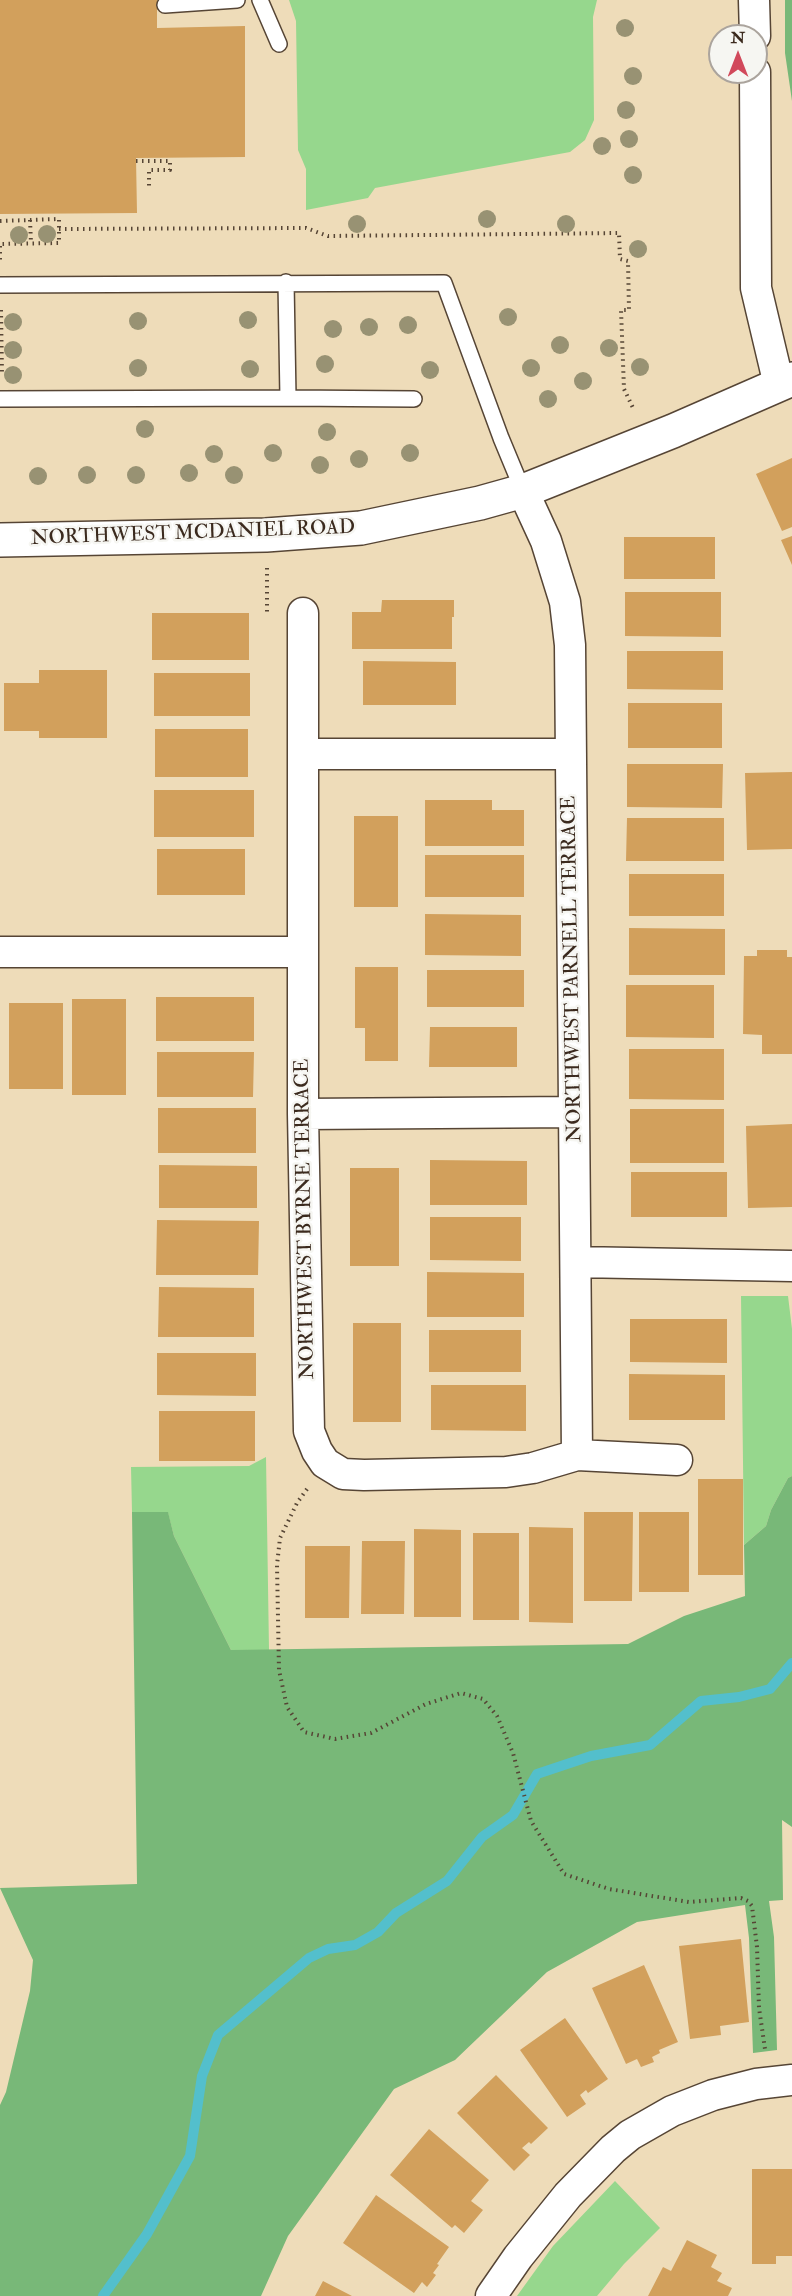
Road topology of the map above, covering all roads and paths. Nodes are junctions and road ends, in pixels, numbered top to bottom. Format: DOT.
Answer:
graph roads {
  1 [pos="237,0"];
  2 [pos="260,0"];
  3 [pos="754,0"];
  4 [pos="165,5"];
  5 [pos="754,24"];
  6 [pos="279,44"];
  7 [pos="755,84"];
  8 [pos="136,161"];
  9 [pos="149,186"];
  10 [pos="30,220"];
  11 [pos="0,221"];
  12 [pos="59,229"];
  13 [pos="31,243"];
  14 [pos="286,282"];
  15 [pos="0,285"];
  16 [pos="785,382"];
  17 [pos="288,398"];
  18 [pos="0,399"];
  19 [pos="414,399"];
  20 [pos="523,490"];
  21 [pos="0,540"];
  22 [pos="267,592"];
  23 [pos="267,613"];
  24 [pos="303,614"];
  25 [pos="303,754"];
  26 [pos="571,754"];
  27 [pos="0,952"];
  28 [pos="302,952"];
  29 [pos="574,1112"];
  30 [pos="303,1114"];
  31 [pos="576,1262"];
  32 [pos="792,1266"];
  33 [pos="577,1455"];
  34 [pos="677,1460"];
  35 [pos="326,1463"];
  36 [pos="781,2081"];
  37 [pos="491,2296"];
  1 -- 4 [label="lane"];
  2 -- 6 [label="lane"];
  3 -- 5 [label="street"];
  7 -- 16 [label="street"];
  8 -- 9 [label="path"];
  10 -- 11 [label="path"];
  10 -- 12 [label="path"];
  10 -- 13 [label="path"];
  14 -- 15 [label="lane"];
  14 -- 17 [label="lane"];
  14 -- 20 [label="lane"];
  16 -- 20 [label="street, NORTHWEST MCDANIEL ROAD"];
  17 -- 18 [label="lane"];
  17 -- 19 [label="lane"];
  20 -- 21 [label="street, NORTHWEST MCDANIEL ROAD"];
  20 -- 26 [label="street, NORTHWEST PARNELL TERRACE"];
  22 -- 23 [label="path"];
  24 -- 25 [label="street, NORTHWEST BYRNE TERRACE"];
  25 -- 26 [label="street"];
  25 -- 28 [label="street, NORTHWEST BYRNE TERRACE"];
  26 -- 29 [label="street, NORTHWEST PARNELL TERRACE"];
  27 -- 28 [label="street"];
  28 -- 30 [label="street, NORTHWEST BYRNE TERRACE"];
  29 -- 30 [label="street"];
  29 -- 31 [label="street, NORTHWEST PARNELL TERRACE"];
  30 -- 35 [label="street, NORTHWEST BYRNE TERRACE"];
  31 -- 32 [label="street"];
  31 -- 33 [label="street, NORTHWEST PARNELL TERRACE"];
  33 -- 34 [label="street"];
  33 -- 35 [label="street"];
  35 -- 36 [label="path"];
  36 -- 37 [label="street"];
}
